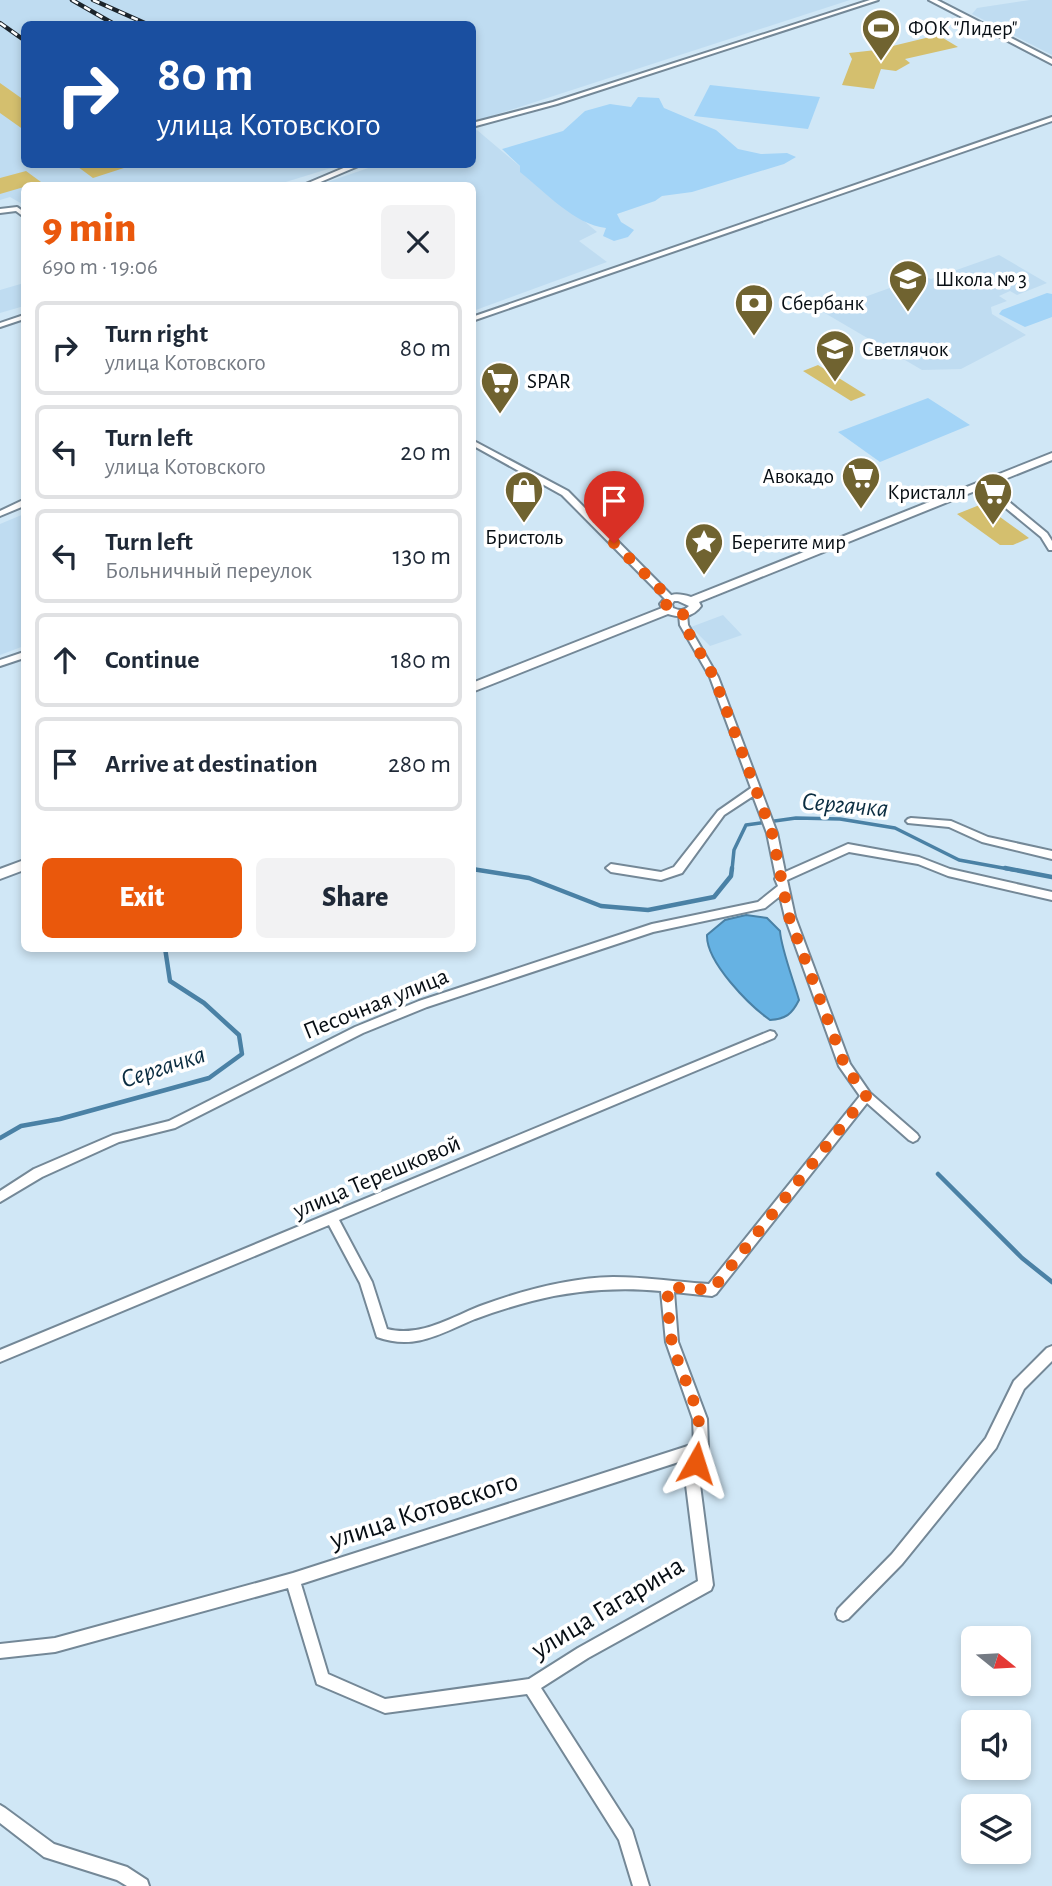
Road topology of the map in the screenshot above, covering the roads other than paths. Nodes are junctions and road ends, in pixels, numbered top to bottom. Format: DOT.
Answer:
graph roads {
  1 [pos="875,0"];
  2 [pos="933,0"];
  3 [pos="1052,62"];
  4 [pos="1052,119"];
  5 [pos="476,124"];
  6 [pos="350,168"];
  7 [pos="314,182"];
  8 [pos="0,211"];
  9 [pos="21,212"];
  10 [pos="21,318"];
  11 [pos="476,318"];
  12 [pos="0,325"];
  13 [pos="476,444"];
  14 [pos="1052,456"];
  15 [pos="982,485"];
  16 [pos="21,504"];
  17 [pos="0,513"];
  18 [pos="1052,548"];
  19 [pos="692,601"];
  20 [pos="669,604"];
  21 [pos="683,614"];
  22 [pos="21,656"];
  23 [pos="0,663"];
  24 [pos="476,686"];
  25 [pos="755,790"];
  26 [pos="911,821"];
  27 [pos="1052,855"];
  28 [pos="21,865"];
  29 [pos="611,868"];
  30 [pos="0,874"];
  31 [pos="781,884"];
  32 [pos="1052,896"];
  33 [pos="770,1035"];
  34 [pos="866,1096"];
  35 [pos="913,1137"];
  36 [pos="0,1197"];
  37 [pos="331,1219"];
  38 [pos="667,1287"];
  39 [pos="1052,1352"];
  40 [pos="0,1356"];
  41 [pos="701,1448"];
  42 [pos="293,1580"];
  43 [pos="843,1614"];
  44 [pos="0,1651"];
  45 [pos="531,1686"];
  46 [pos="0,1813"];
  47 [pos="141,1886"];
  48 [pos="641,1886"];
  1 -- 5 [label="street"];
  2 -- 3 [label="street"];
  4 -- 11 [label="street"];
  6 -- 7 [label="street"];
  8 -- 9 [label="street"];
  10 -- 12 [label="street"];
  13 -- 20 [label="street"];
  14 -- 15 [label="street"];
  15 -- 18 [label="street"];
  15 -- 19 [label="street"];
  16 -- 17 [label="street"];
  19 -- 20 [label="street"];
  19 -- 21 [label="street"];
  20 -- 21 [label="street"];
  20 -- 24 [label="street"];
  21 -- 25 [label="street"];
  22 -- 23 [label="street"];
  25 -- 29 [label="street"];
  25 -- 31 [label="street"];
  26 -- 27 [label="street"];
  28 -- 30 [label="street"];
  31 -- 32 [label="street, Песочная улица"];
  31 -- 34 [label="street"];
  31 -- 36 [label="street, Песочная улица"];
  33 -- 37 [label="street, улица Терешковой"];
  34 -- 35 [label="street"];
  34 -- 38 [label="street"];
  37 -- 38 [label="street"];
  37 -- 40 [label="street, улица Терешковой"];
  38 -- 41 [label="street"];
  39 -- 43 [label="street"];
  41 -- 42 [label="street, улица Котовского"];
  41 -- 45 [label="street, улица Гагарина"];
  42 -- 44 [label="street, улица Котовского"];
  42 -- 45 [label="street, улица Гагарина"];
  45 -- 48 [label="street, улица Гагарина"];
  46 -- 47 [label="street"];
}
